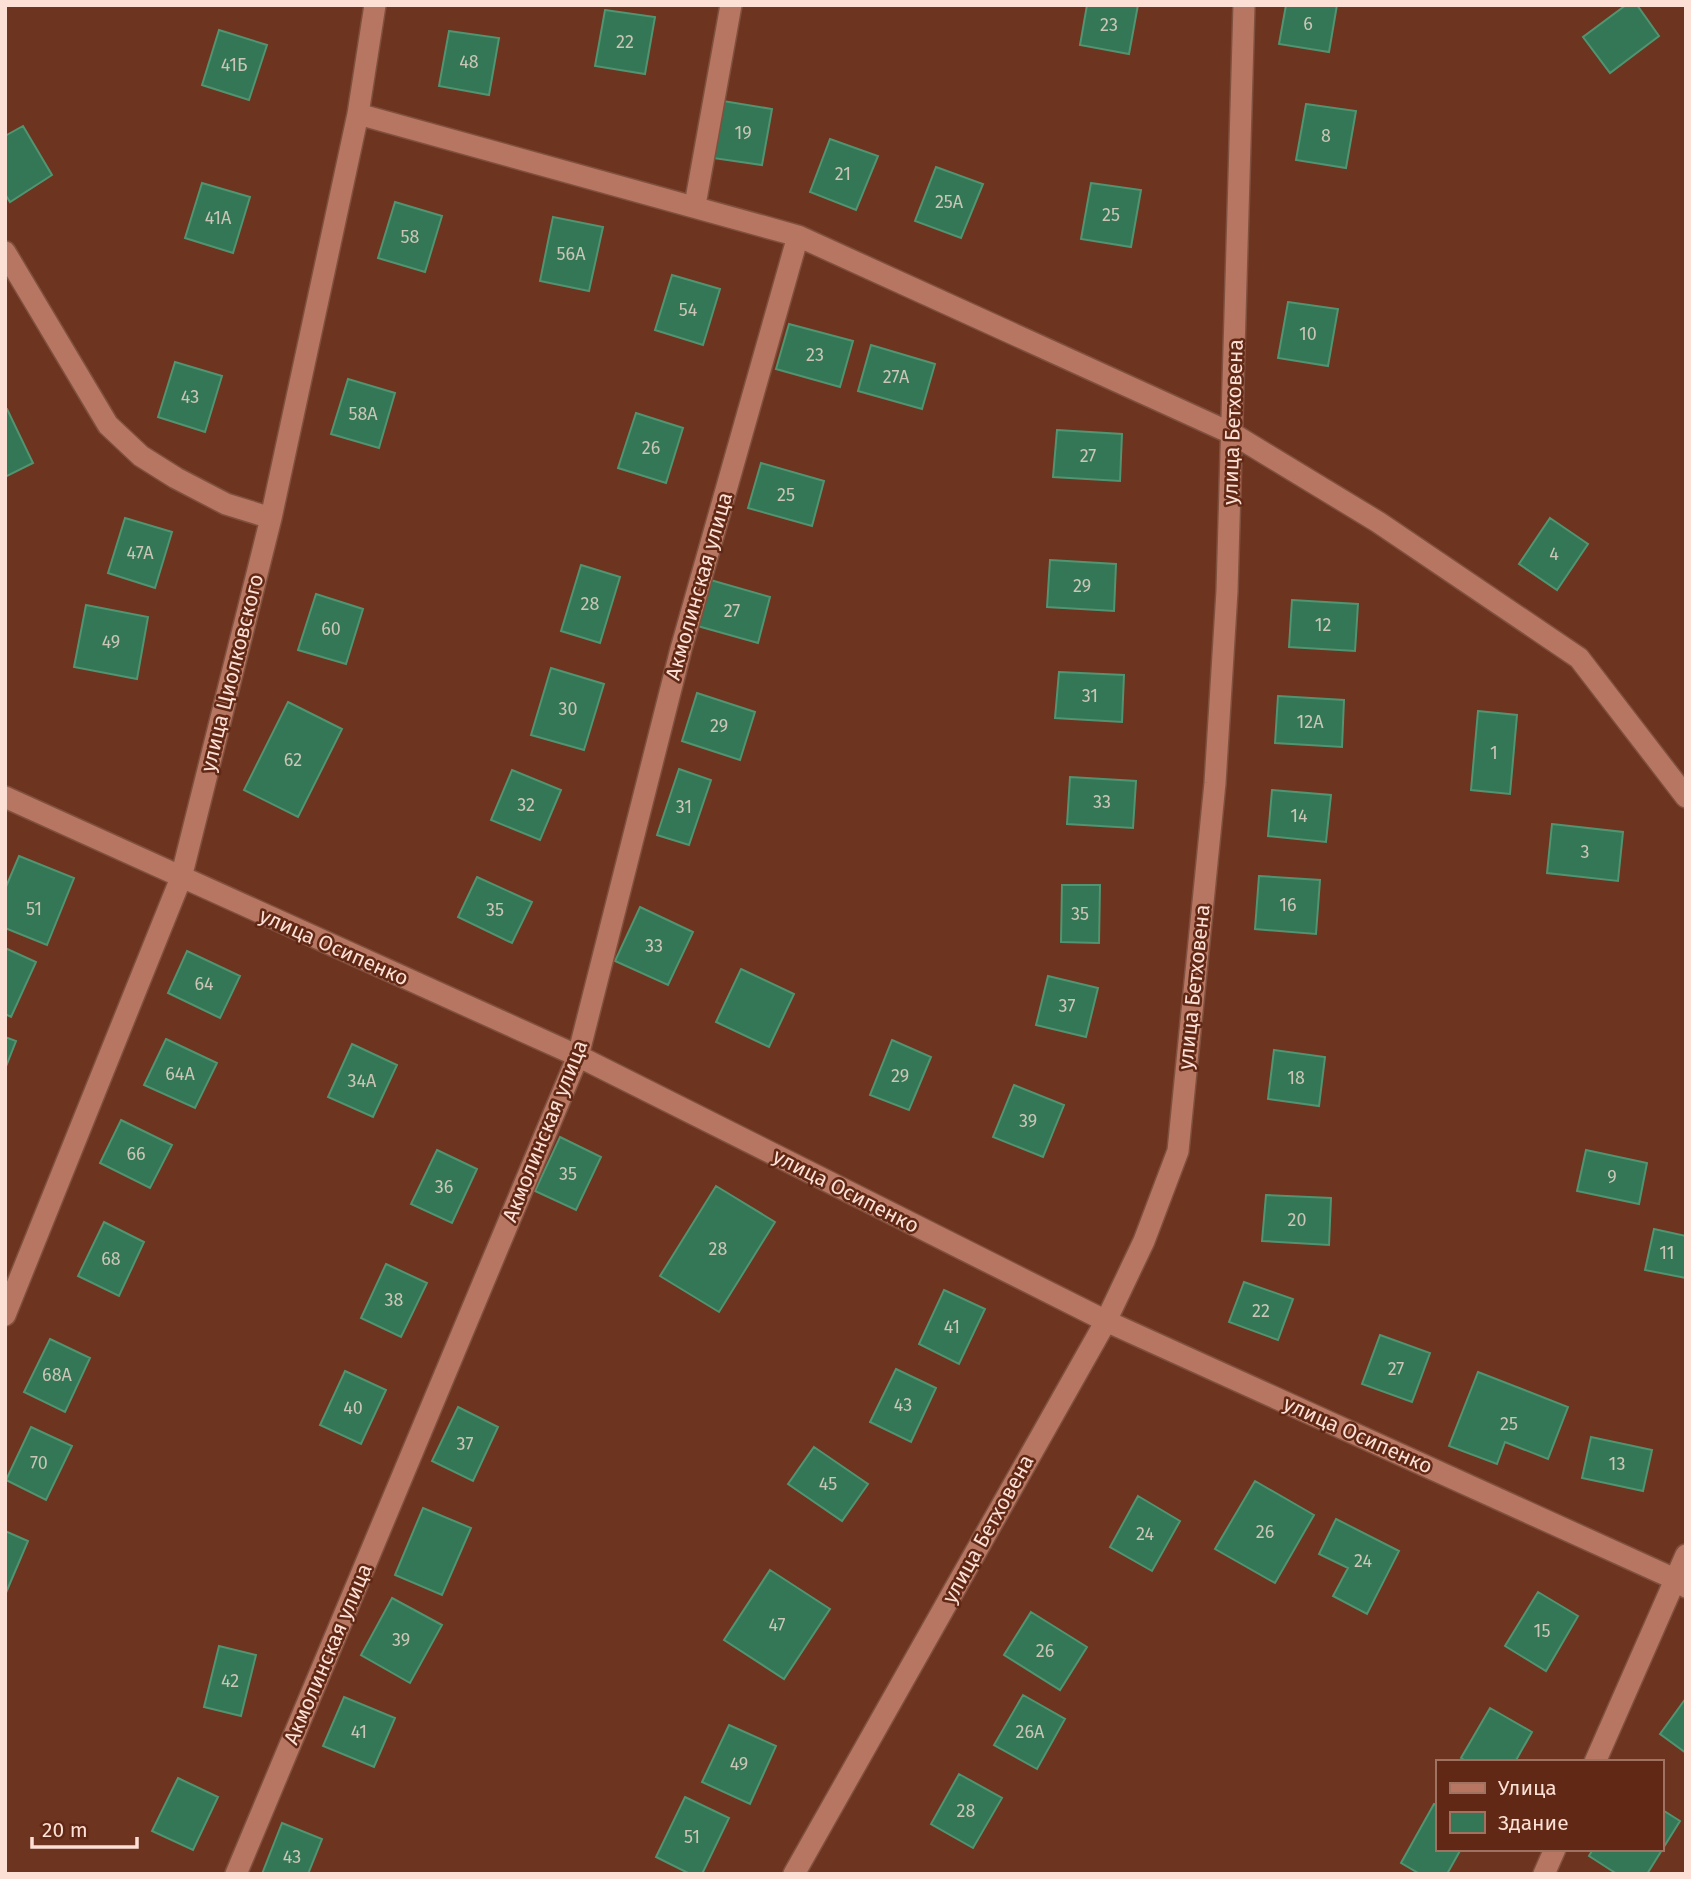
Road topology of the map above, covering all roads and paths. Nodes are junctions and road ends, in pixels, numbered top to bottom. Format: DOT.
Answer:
graph roads {
  1 [pos="375,5"];
  2 [pos="731,5"];
  3 [pos="1244,5"];
  4 [pos="358,114"];
  5 [pos="695,205"];
  6 [pos="799,236"];
  7 [pos="5,251"];
  8 [pos="1233,434"];
  9 [pos="271,518"];
  10 [pos="5,797"];
  11 [pos="1686,797"];
  12 [pos="181,878"];
  13 [pos="578,1056"];
  14 [pos="5,1315"];
  15 [pos="1105,1321"];
  16 [pos="1686,1555"];
  17 [pos="1681,1583"];
  18 [pos="1596,1760"];
  19 [pos="1554,1851"];
  20 [pos="236,1874"];
  21 [pos="794,1874"];
  22 [pos="1544,1874"];
  1 -- 4 [label="street, улица Циолковского"];
  2 -- 5 [label="street"];
  3 -- 8 [label="street, улица Бетховена"];
  4 -- 5 [label="street"];
  4 -- 9 [label="street, улица Циолковского"];
  5 -- 6 [label="street"];
  6 -- 8 [label="street"];
  6 -- 13 [label="street, Акмолинская улица"];
  7 -- 9 [label="street"];
  8 -- 11 [label="street"];
  8 -- 15 [label="street, улица Бетховена"];
  9 -- 12 [label="street, улица Циолковского"];
  10 -- 12 [label="street, улица Осипенко"];
  12 -- 13 [label="street, улица Осипенко"];
  12 -- 14 [label="street, улица Циолковского"];
  13 -- 15 [label="street, улица Осипенко"];
  13 -- 20 [label="street, Акмолинская улица"];
  15 -- 17 [label="street, улица Осипенко"];
  15 -- 21 [label="street, улица Бетховена"];
  16 -- 17 [label="street"];
  17 -- 18 [label="street"];
  19 -- 22 [label="street"];
}
